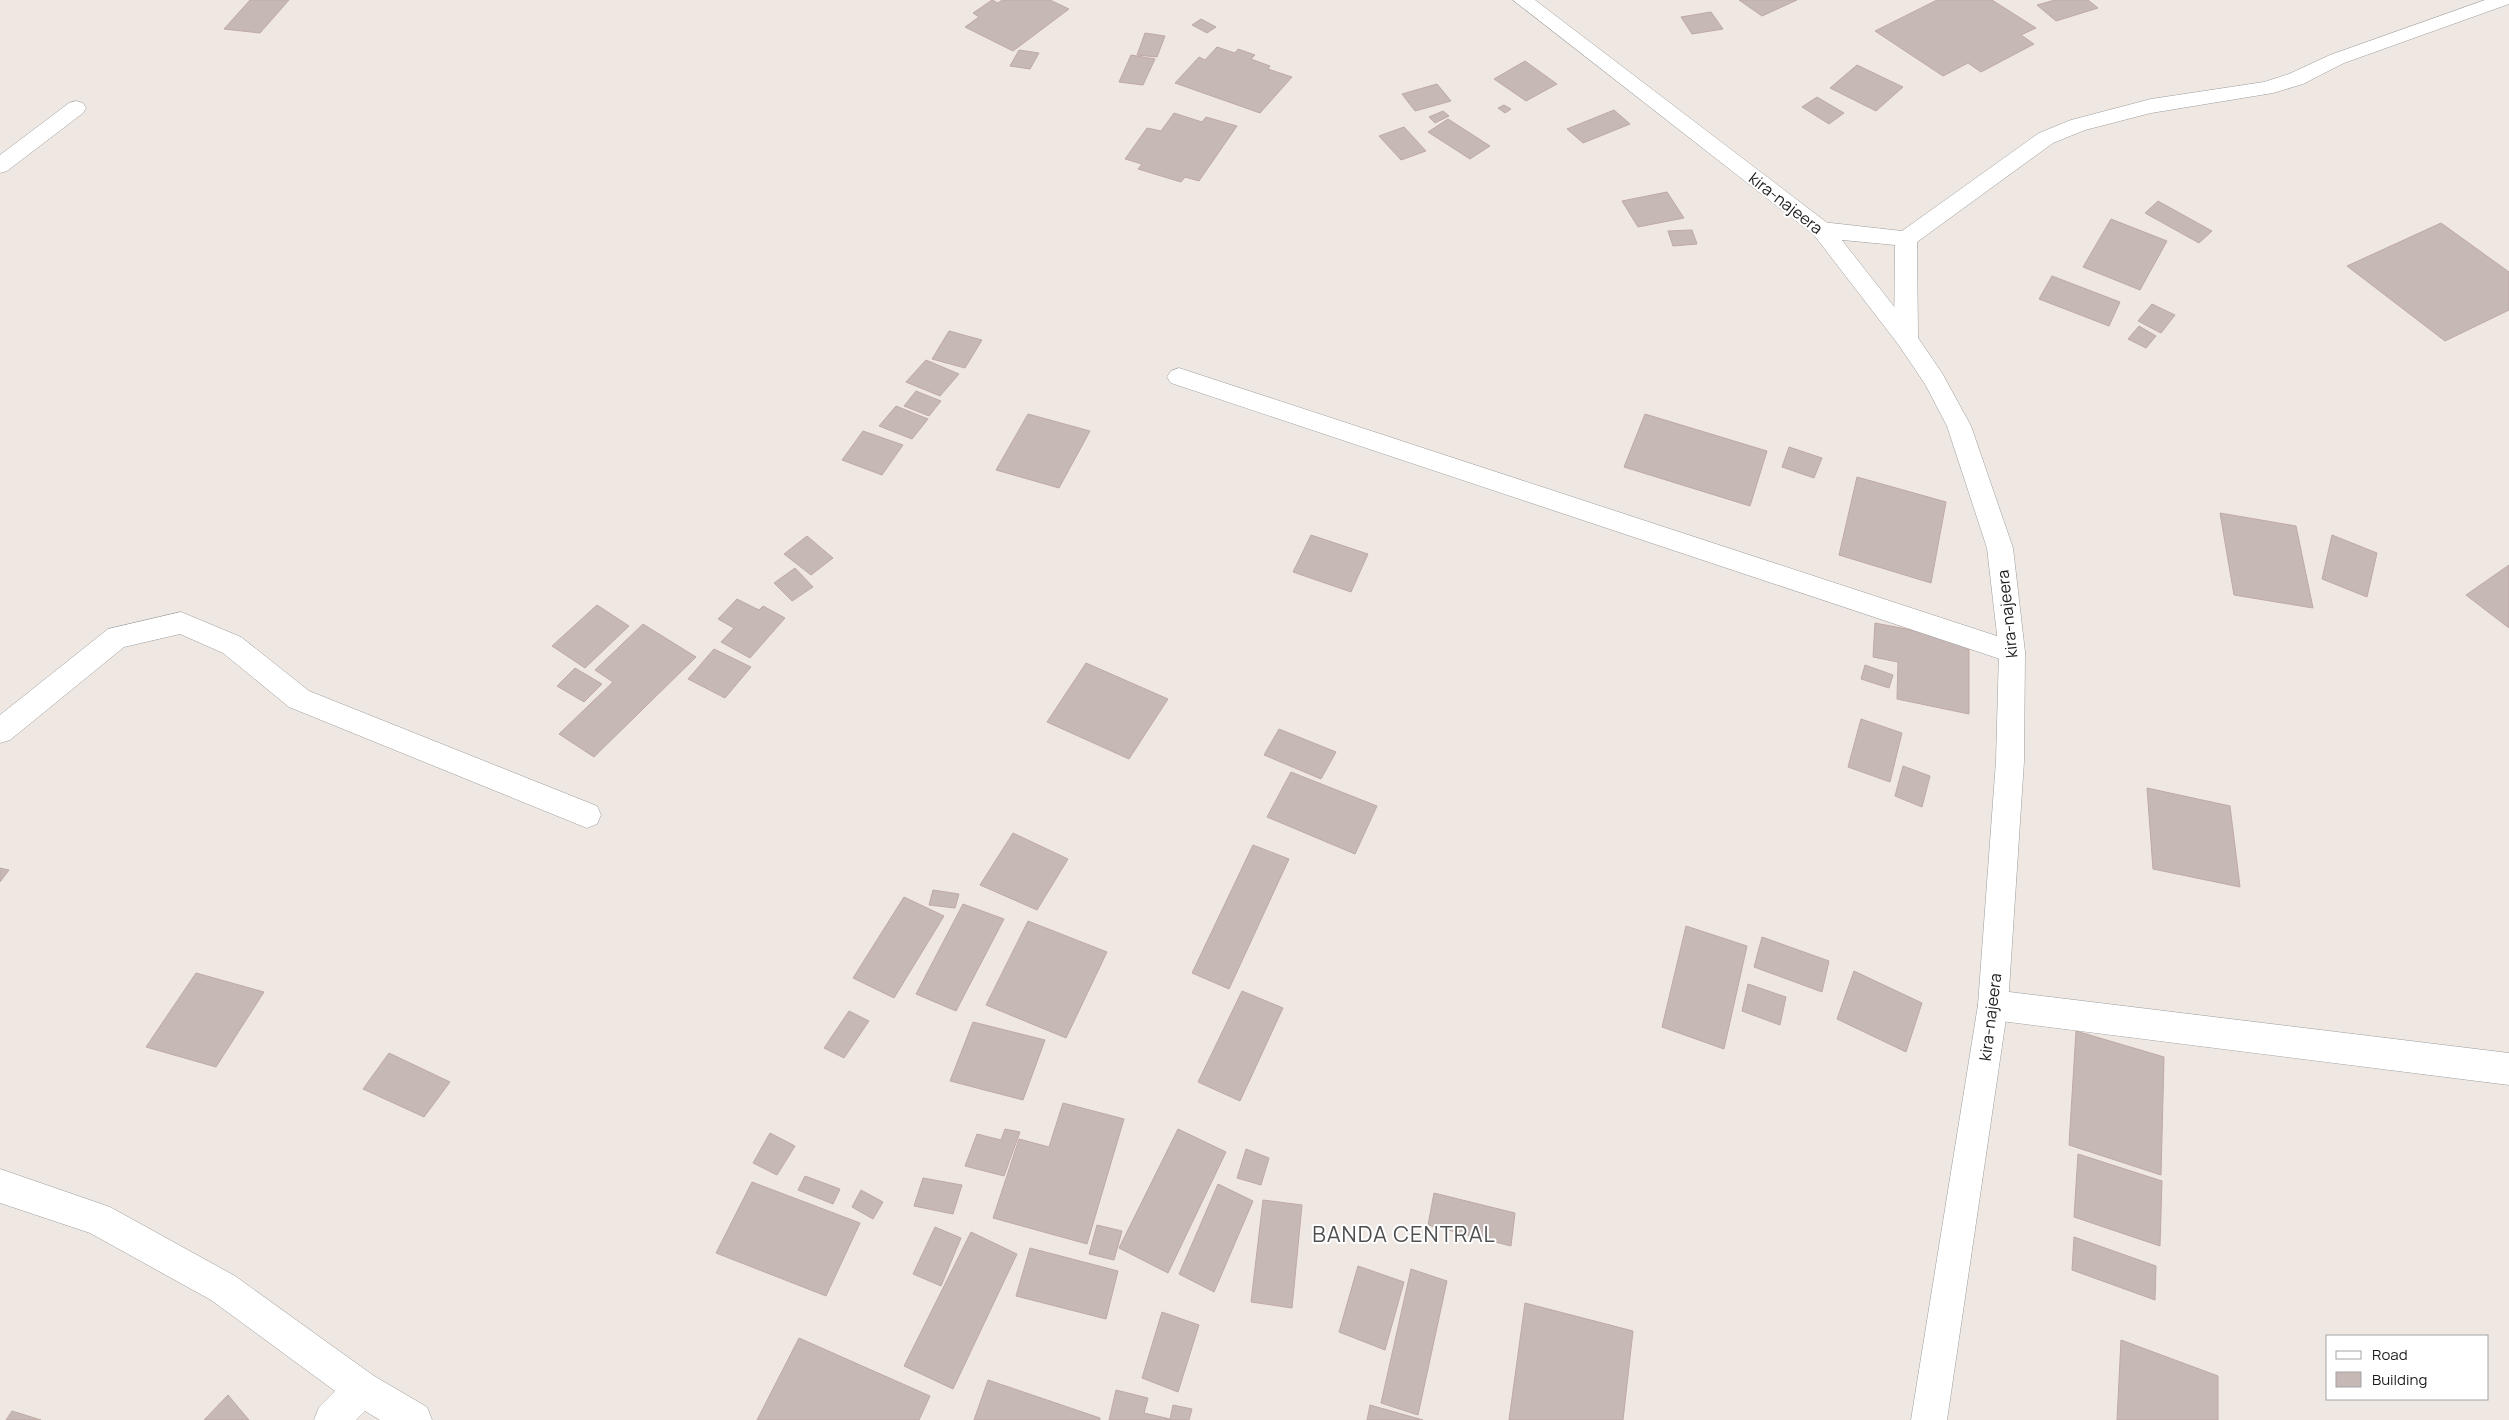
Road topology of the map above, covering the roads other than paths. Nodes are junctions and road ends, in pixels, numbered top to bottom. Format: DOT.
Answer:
graph roads {
  1 [pos="1523,0"];
  2 [pos="2502,0"];
  3 [pos="76,108"];
  4 [pos="0,166"];
  5 [pos="1822,230"];
  6 [pos="1906,239"];
  7 [pos="1906,338"];
  8 [pos="1179,377"];
  9 [pos="2012,652"];
  10 [pos="0,731"];
  11 [pos="587,815"];
  12 [pos="1993,1005"];
  13 [pos="2509,1069"];
  14 [pos="0,1186"];
  15 [pos="361,1389"];
  16 [pos="332,1420"];
  17 [pos="414,1420"];
  18 [pos="1929,1420"];
  1 -- 5 [label="street, kira-najeera"];
  2 -- 6 [label="street"];
  3 -- 4 [label="street"];
  5 -- 6 [label="street"];
  5 -- 7 [label="street, kira-najeera"];
  6 -- 7 [label="street"];
  7 -- 9 [label="street, kira-najeera"];
  8 -- 9 [label="street"];
  9 -- 12 [label="street, kira-najeera"];
  10 -- 11 [label="street"];
  12 -- 13 [label="street"];
  12 -- 18 [label="street, kira-najeera"];
  14 -- 15 [label="street"];
  15 -- 16 [label="street"];
  15 -- 17 [label="street"];
}
